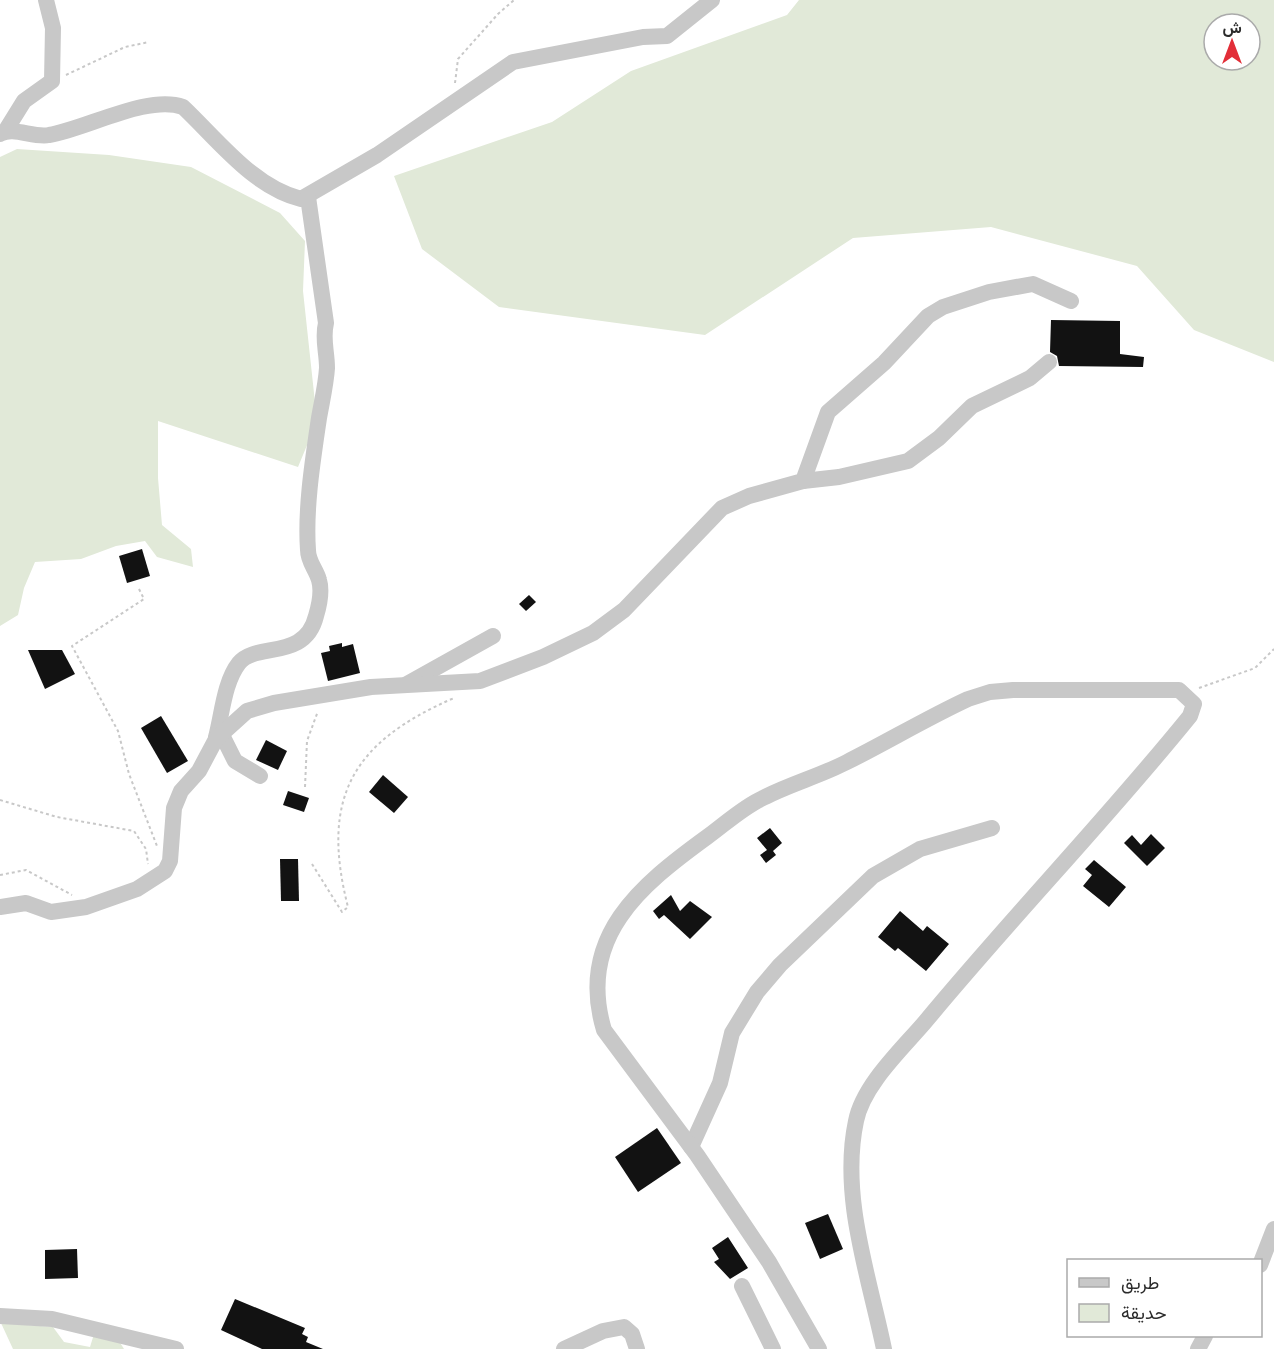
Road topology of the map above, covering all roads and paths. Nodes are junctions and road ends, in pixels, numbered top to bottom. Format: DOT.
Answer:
graph roads {
  1 [pos="46,0"];
  2 [pos="514,0"];
  3 [pos="712,0"];
  4 [pos="148,42"];
  5 [pos="52,81"];
  6 [pos="456,101"];
  7 [pos="3,132"];
  8 [pos="308,197"];
  9 [pos="1071,301"];
  10 [pos="1049,362"];
  11 [pos="803,482"];
  12 [pos="139,589"];
  13 [pos="493,636"];
  14 [pos="1274,649"];
  15 [pos="404,686"];
  16 [pos="325,694"];
  17 [pos="1185,694"];
  18 [pos="460,695"];
  19 [pos="218,736"];
  20 [pos="260,776"];
  21 [pos="305,787"];
  22 [pos="0,800"];
  23 [pos="992,828"];
  24 [pos="312,864"];
  25 [pos="168,867"];
  26 [pos="0,875"];
  27 [pos="150,882"];
  28 [pos="92,905"];
  29 [pos="0,907"];
  30 [pos="691,1147"];
  31 [pos="1274,1229"];
  32 [pos="1262,1260"];
  33 [pos="742,1286"];
  34 [pos="0,1316"];
  35 [pos="176,1349"];
  36 [pos="564,1349"];
  37 [pos="637,1349"];
  38 [pos="773,1349"];
  39 [pos="819,1349"];
  40 [pos="884,1349"];
  1 -- 5 [label="street"];
  2 -- 6 [label="path"];
  3 -- 6 [label="street"];
  4 -- 5 [label="path"];
  5 -- 7 [label="street"];
  6 -- 8 [label="street"];
  7 -- 8 [label="street"];
  8 -- 19 [label="street"];
  9 -- 11 [label="street"];
  10 -- 11 [label="street"];
  11 -- 15 [label="street"];
  12 -- 25 [label="path"];
  13 -- 15 [label="street"];
  14 -- 17 [label="path"];
  15 -- 16 [label="street"];
  16 -- 19 [label="street"];
  16 -- 21 [label="path"];
  17 -- 30 [label="street"];
  17 -- 40 [label="street"];
  18 -- 24 [label="path"];
  19 -- 20 [label="street"];
  19 -- 25 [label="street"];
  22 -- 27 [label="path"];
  23 -- 30 [label="street"];
  25 -- 27 [label="street"];
  26 -- 28 [label="path"];
  27 -- 28 [label="street"];
  28 -- 29 [label="street"];
  30 -- 39 [label="street"];
  31 -- 32 [label="street"];
  33 -- 38 [label="street"];
  34 -- 35 [label="street"];
  36 -- 37 [label="street"];
}
